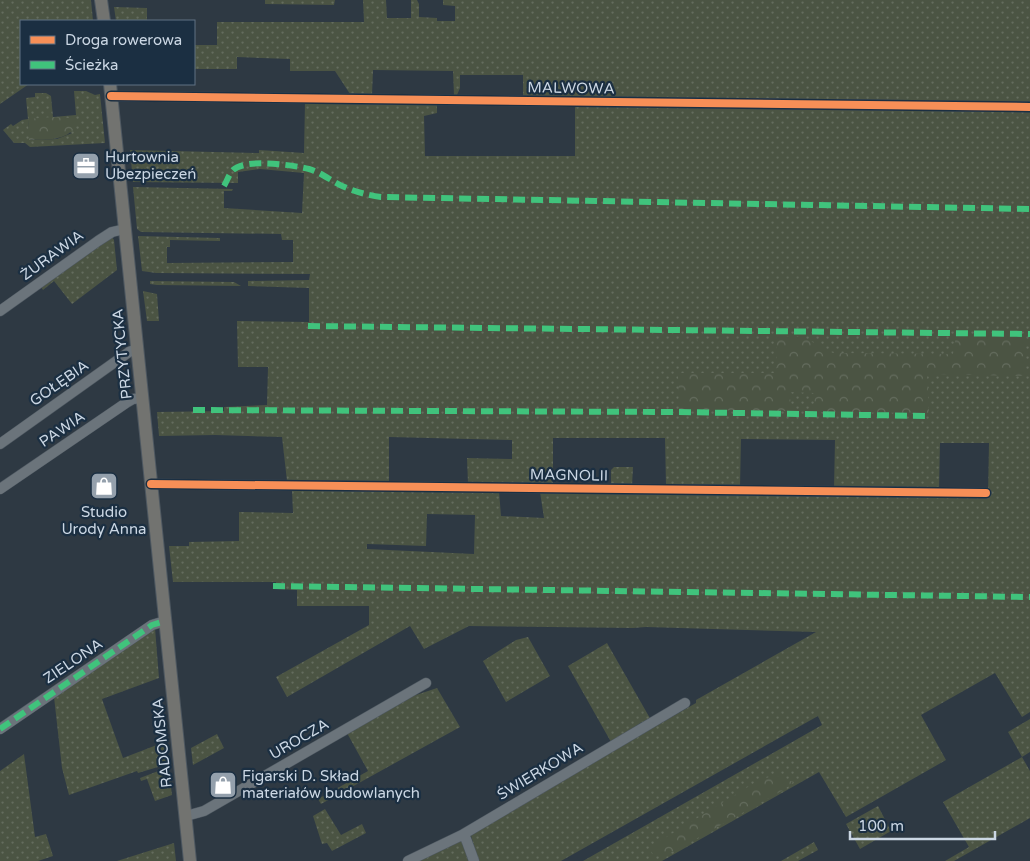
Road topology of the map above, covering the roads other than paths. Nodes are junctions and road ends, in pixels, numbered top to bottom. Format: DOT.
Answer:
graph roads {
  1 [pos="102,0"];
  2 [pos="104,20"];
  3 [pos="111,90"];
  4 [pos="1030,107"];
  5 [pos="125,229"];
  6 [pos="0,311"];
  7 [pos="137,349"];
  8 [pos="142,398"];
  9 [pos="0,444"];
  10 [pos="151,484"];
  11 [pos="0,489"];
  12 [pos="986,493"];
  13 [pos="165,621"];
  14 [pos="426,683"];
  15 [pos="685,703"];
  16 [pos="0,729"];
  17 [pos="186,816"];
  18 [pos="462,834"];
  19 [pos="190,861"];
  20 [pos="408,861"];
  21 [pos="474,861"];
  1 -- 2 [label="main road"];
  3 -- 4 [label="street, MALWOWA"];
  3 -- 5 [label="main road, PRZYTYCKA"];
  5 -- 6 [label="street, ŻURAWIA"];
  5 -- 7 [label="main road, PRZYTYCKA"];
  7 -- 8 [label="main road, PRZYTYCKA"];
  7 -- 9 [label="street, GOŁĘBIA"];
  8 -- 10 [label="main road, PRZYTYCKA"];
  8 -- 11 [label="street, PAWIA"];
  10 -- 12 [label="street, MAGNOLII"];
  10 -- 13 [label="main road, PRZYTYCKA"];
  13 -- 16 [label="street, ZIELONA"];
  13 -- 17 [label="main road, RADOMSKA"];
  14 -- 17 [label="street, UROCZA"];
  15 -- 18 [label="street, ŚWIERKOWA"];
  17 -- 19 [label="main road, RADOMSKA"];
  18 -- 20 [label="street, ŚWIERKOWA"];
  18 -- 21 [label="street"];
}
